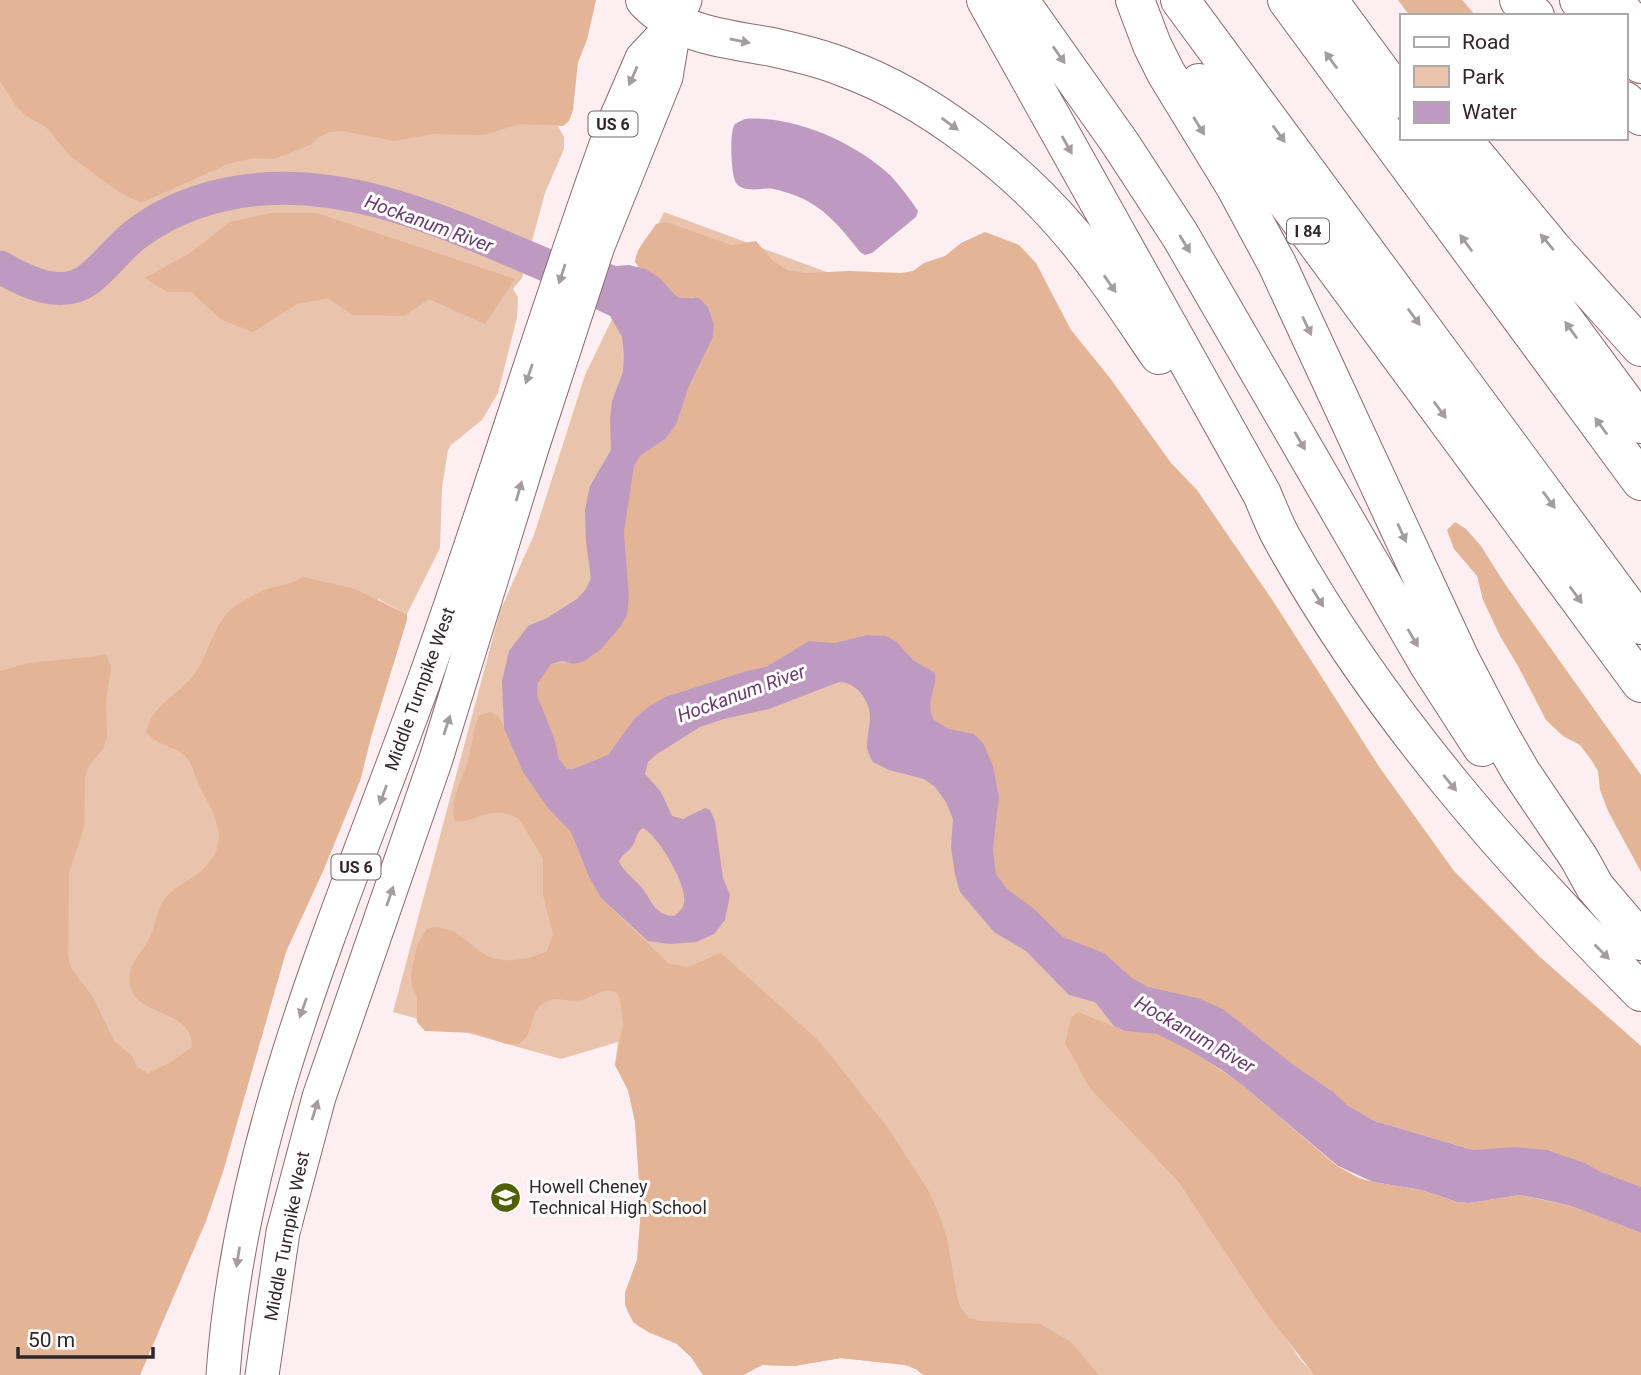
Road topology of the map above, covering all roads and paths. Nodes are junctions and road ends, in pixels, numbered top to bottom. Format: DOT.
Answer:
graph roads {
  1 [pos="986,0"];
  2 [pos="1019,0"];
  3 [pos="1136,0"];
  4 [pos="1180,0"];
  5 [pos="1287,0"];
  6 [pos="1328,0"];
  7 [pos="1340,0"];
  8 [pos="1519,0"];
  9 [pos="1579,0"];
  10 [pos="1612,0"];
  11 [pos="668,8"];
  12 [pos="1533,14"];
  13 [pos="1592,14"];
  14 [pos="1625,14"];
  15 [pos="1627,17"];
  16 [pos="1641,32"];
  17 [pos="1627,50"];
  18 [pos="1400,61"];
  19 [pos="1641,64"];
  20 [pos="1400,98"];
  21 [pos="1627,103"];
  22 [pos="1641,116"];
  23 [pos="1431,140"];
  24 [pos="1463,140"];
  25 [pos="1641,347"];
  26 [pos="1641,424"];
  27 [pos="1641,481"];
  28 [pos="1282,540"];
  29 [pos="485,551"];
  30 [pos="1641,625"];
  31 [pos="1641,683"];
  32 [pos="1595,887"];
  33 [pos="1641,942"];
  34 [pos="1641,992"];
  35 [pos="223,1375"];
  36 [pos="262,1375"];
  1 -- 28 [label="highway, one-way"];
  2 -- 32 [label="highway, one-way"];
  3 -- 31 [label="highway, I 84, one-way"];
  3 -- 32 [label="highway, one-way"];
  4 -- 30 [label="highway, one-way"];
  27 -- 5 [label="highway, one-way"];
  6 -- 20 [label="highway"];
  7 -- 18 [label="highway"];
  8 -- 12 [label="highway"];
  9 -- 13 [label="highway"];
  10 -- 14 [label="highway"];
  11 -- 28 [label="highway, one-way"];
  11 -- 29 [label="main road, Middle Turnpike West / US 6"];
  15 -- 16 [label="highway"];
  17 -- 19 [label="highway"];
  21 -- 22 [label="highway"];
  26 -- 23 [label="highway, one-way"];
  25 -- 24 [label="highway, one-way"];
  28 -- 34 [label="highway, one-way"];
  29 -- 35 [label="main road, Middle Turnpike West / US 6, one-way"];
  36 -- 29 [label="main road, Middle Turnpike West / US 6, one-way"];
  32 -- 33 [label="highway"];
}
